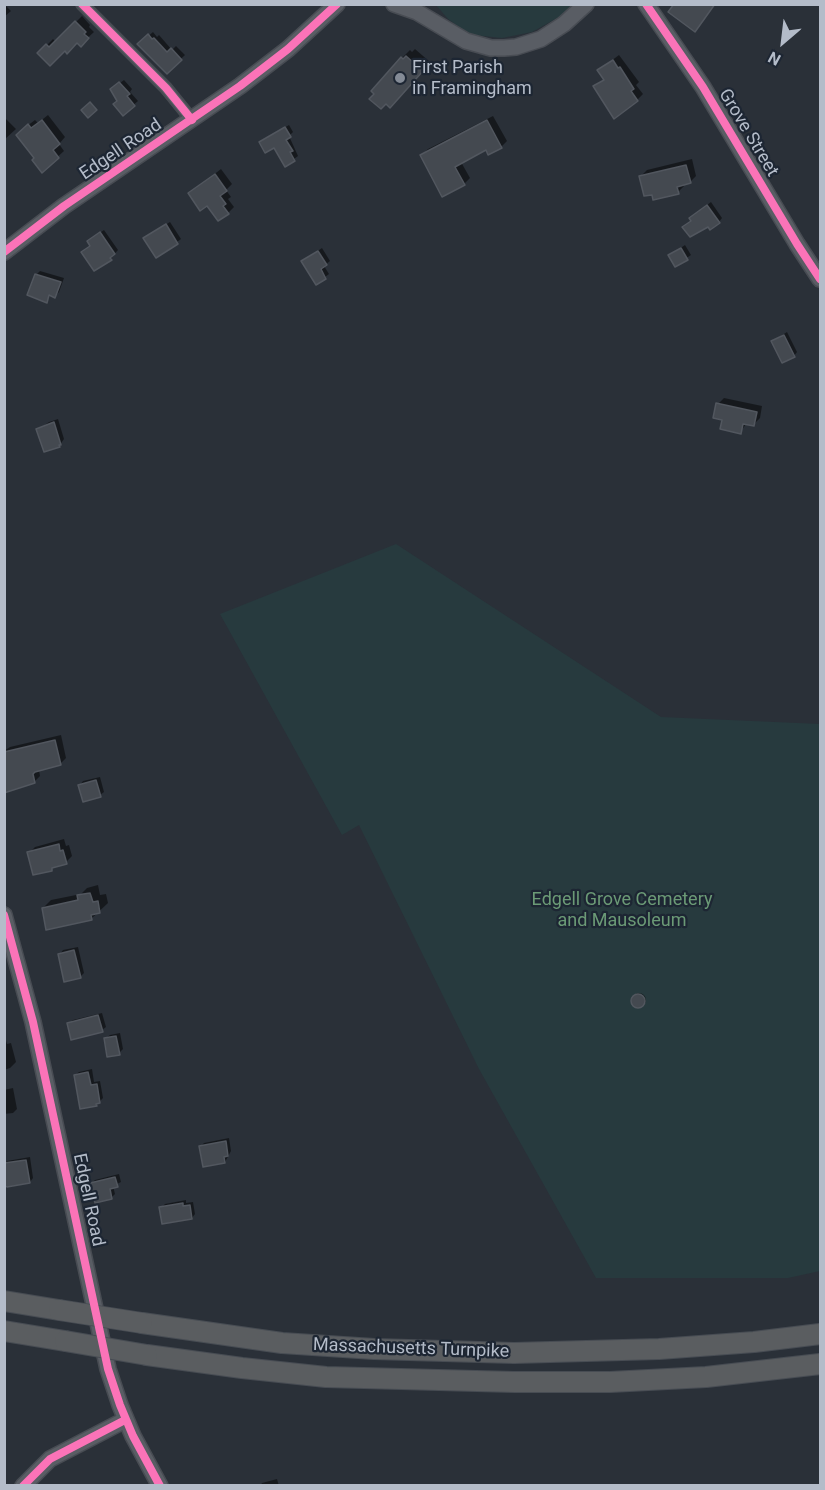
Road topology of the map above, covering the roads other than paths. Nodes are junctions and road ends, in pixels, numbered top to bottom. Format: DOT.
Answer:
graph roads {
  1 [pos="82,4"];
  2 [pos="337,4"];
  3 [pos="394,4"];
  4 [pos="424,4"];
  5 [pos="586,4"];
  6 [pos="645,4"];
  7 [pos="442,27"];
  8 [pos="192,120"];
  9 [pos="4,252"];
  10 [pos="820,279"];
  11 [pos="4,915"];
  12 [pos="4,1300"];
  13 [pos="4,1331"];
  14 [pos="820,1334"];
  15 [pos="820,1364"];
  16 [pos="125,1420"];
  17 [pos="22,1485"];
  18 [pos="160,1485"];
  1 -- 8 [label="street"];
  2 -- 8 [label="main road, Edgell Road"];
  3 -- 7 [label="main road"];
  4 -- 7 [label="main road"];
  5 -- 7 [label="main road"];
  6 -- 10 [label="main road, Grove Street"];
  8 -- 9 [label="main road, Edgell Road"];
  11 -- 16 [label="main road, Edgell Road"];
  12 -- 14 [label="highway, Massachusetts Turnpike, bridge"];
  13 -- 15 [label="highway, Massachusetts Turnpike, bridge"];
  16 -- 17 [label="main road"];
  16 -- 18 [label="main road, Edgell Road"];
}
